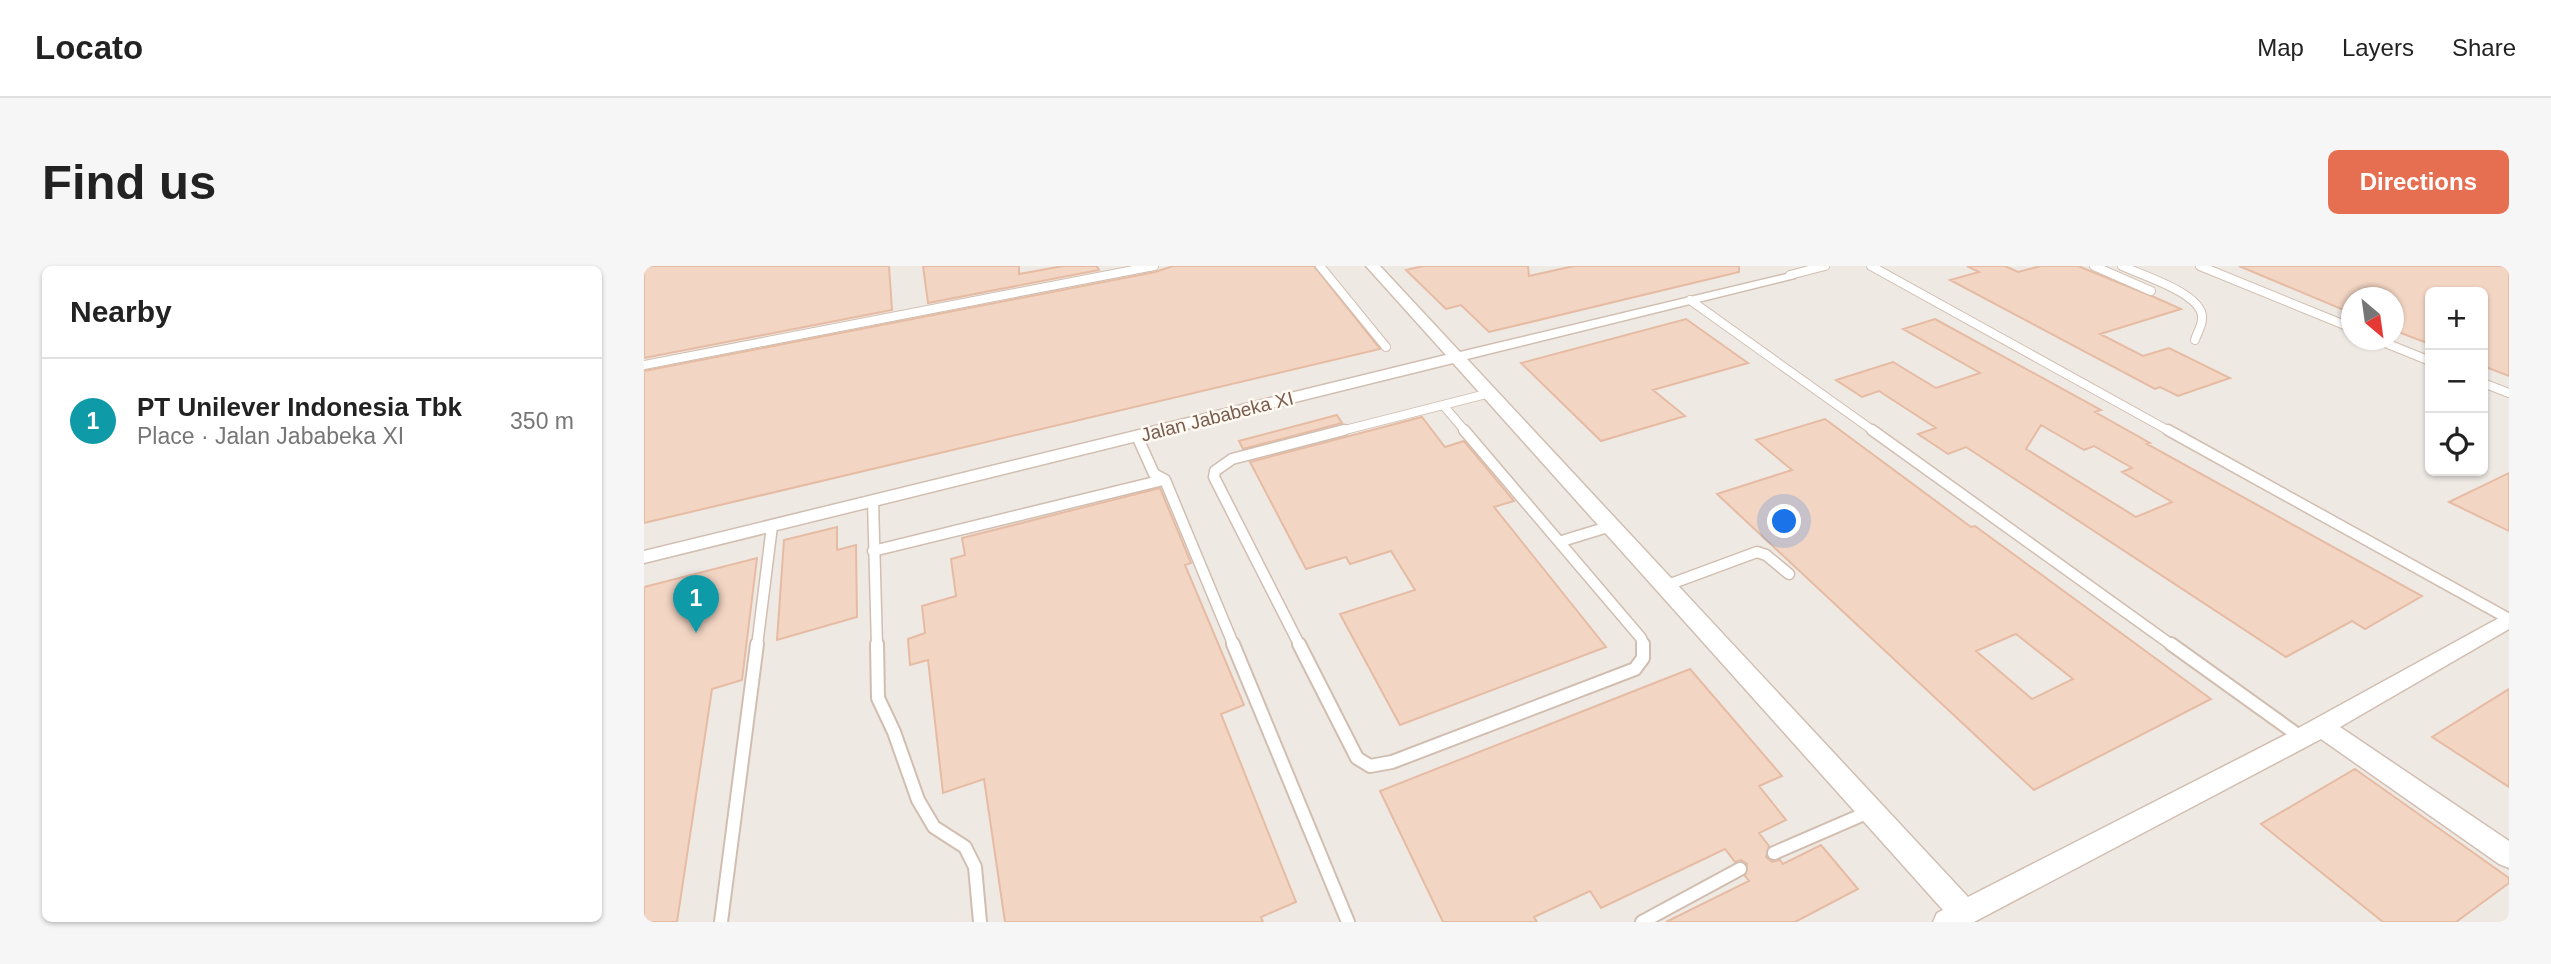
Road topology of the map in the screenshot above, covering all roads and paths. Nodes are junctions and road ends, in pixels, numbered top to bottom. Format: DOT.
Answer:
graph roads {
  1 [pos="1154,266"];
  2 [pos="1320,266"];
  3 [pos="1373,266"];
  4 [pos="1771,266"];
  5 [pos="1825,266"];
  6 [pos="1871,266"];
  7 [pos="2094,266"];
  8 [pos="2122,266"];
  9 [pos="2200,266"];
  10 [pos="1790,275"];
  11 [pos="2151,291"];
  12 [pos="1690,300"];
  13 [pos="2341,324"];
  14 [pos="2195,340"];
  15 [pos="1386,347"];
  16 [pos="2403,350"];
  17 [pos="1457,357"];
  18 [pos="2425,359"];
  19 [pos="644,365"];
  20 [pos="2488,385"];
  21 [pos="1490,393"];
  22 [pos="2509,393"];
  23 [pos="1443,404"];
  24 [pos="1137,436"];
  25 [pos="1164,480"];
  26 [pos="873,501"];
  27 [pos="772,526"];
  28 [pos="1611,526"];
  29 [pos="1562,541"];
  30 [pos="873,551"];
  31 [pos="644,557"];
  32 [pos="1788,575"];
  33 [pos="1665,586"];
  34 [pos="2509,619"];
  35 [pos="2312,733"];
  36 [pos="1871,811"];
  37 [pos="1774,853"];
  38 [pos="2509,856"];
  39 [pos="1740,869"];
  40 [pos="1955,917"];
  41 [pos="721,922"];
  42 [pos="980,922"];
  43 [pos="1348,922"];
  44 [pos="1642,922"];
  1 -- 19 [label="lane"];
  2 -- 15 [label="lane"];
  3 -- 17 [label="street"];
  4 -- 10 [label="street"];
  5 -- 10 [label="lane"];
  6 -- 34 [label="lane"];
  7 -- 11 [label="lane"];
  8 -- 14 [label="lane"];
  9 -- 13 [label="lane"];
  10 -- 12 [label="street, Jalan Jababeka XI"];
  12 -- 17 [label="street, Jalan Jababeka XI"];
  12 -- 35 [label="lane"];
  16 -- 18 [label="lane"];
  17 -- 21 [label="street"];
  17 -- 24 [label="street, Jalan Jababeka XI"];
  20 -- 22 [label="lane"];
  21 -- 23 [label="lane"];
  21 -- 28 [label="street"];
  23 -- 29 [label="lane"];
  23 -- 29 [label="lane"];
  24 -- 25 [label="lane"];
  24 -- 26 [label="street, Jalan Jababeka XI"];
  25 -- 30 [label="lane"];
  25 -- 43 [label="lane"];
  26 -- 27 [label="street, Jalan Jababeka XI"];
  26 -- 30 [label="lane"];
  27 -- 31 [label="street, Jalan Jababeka XI"];
  27 -- 41 [label="lane"];
  28 -- 29 [label="lane"];
  28 -- 33 [label="street"];
  30 -- 42 [label="lane"];
  32 -- 33 [label="lane"];
  33 -- 36 [label="street"];
  34 -- 35 [label="street"];
  35 -- 38 [label="street"];
  35 -- 40 [label="street"];
  36 -- 37 [label="lane"];
  36 -- 40 [label="street"];
  39 -- 44 [label="lane"];
}
